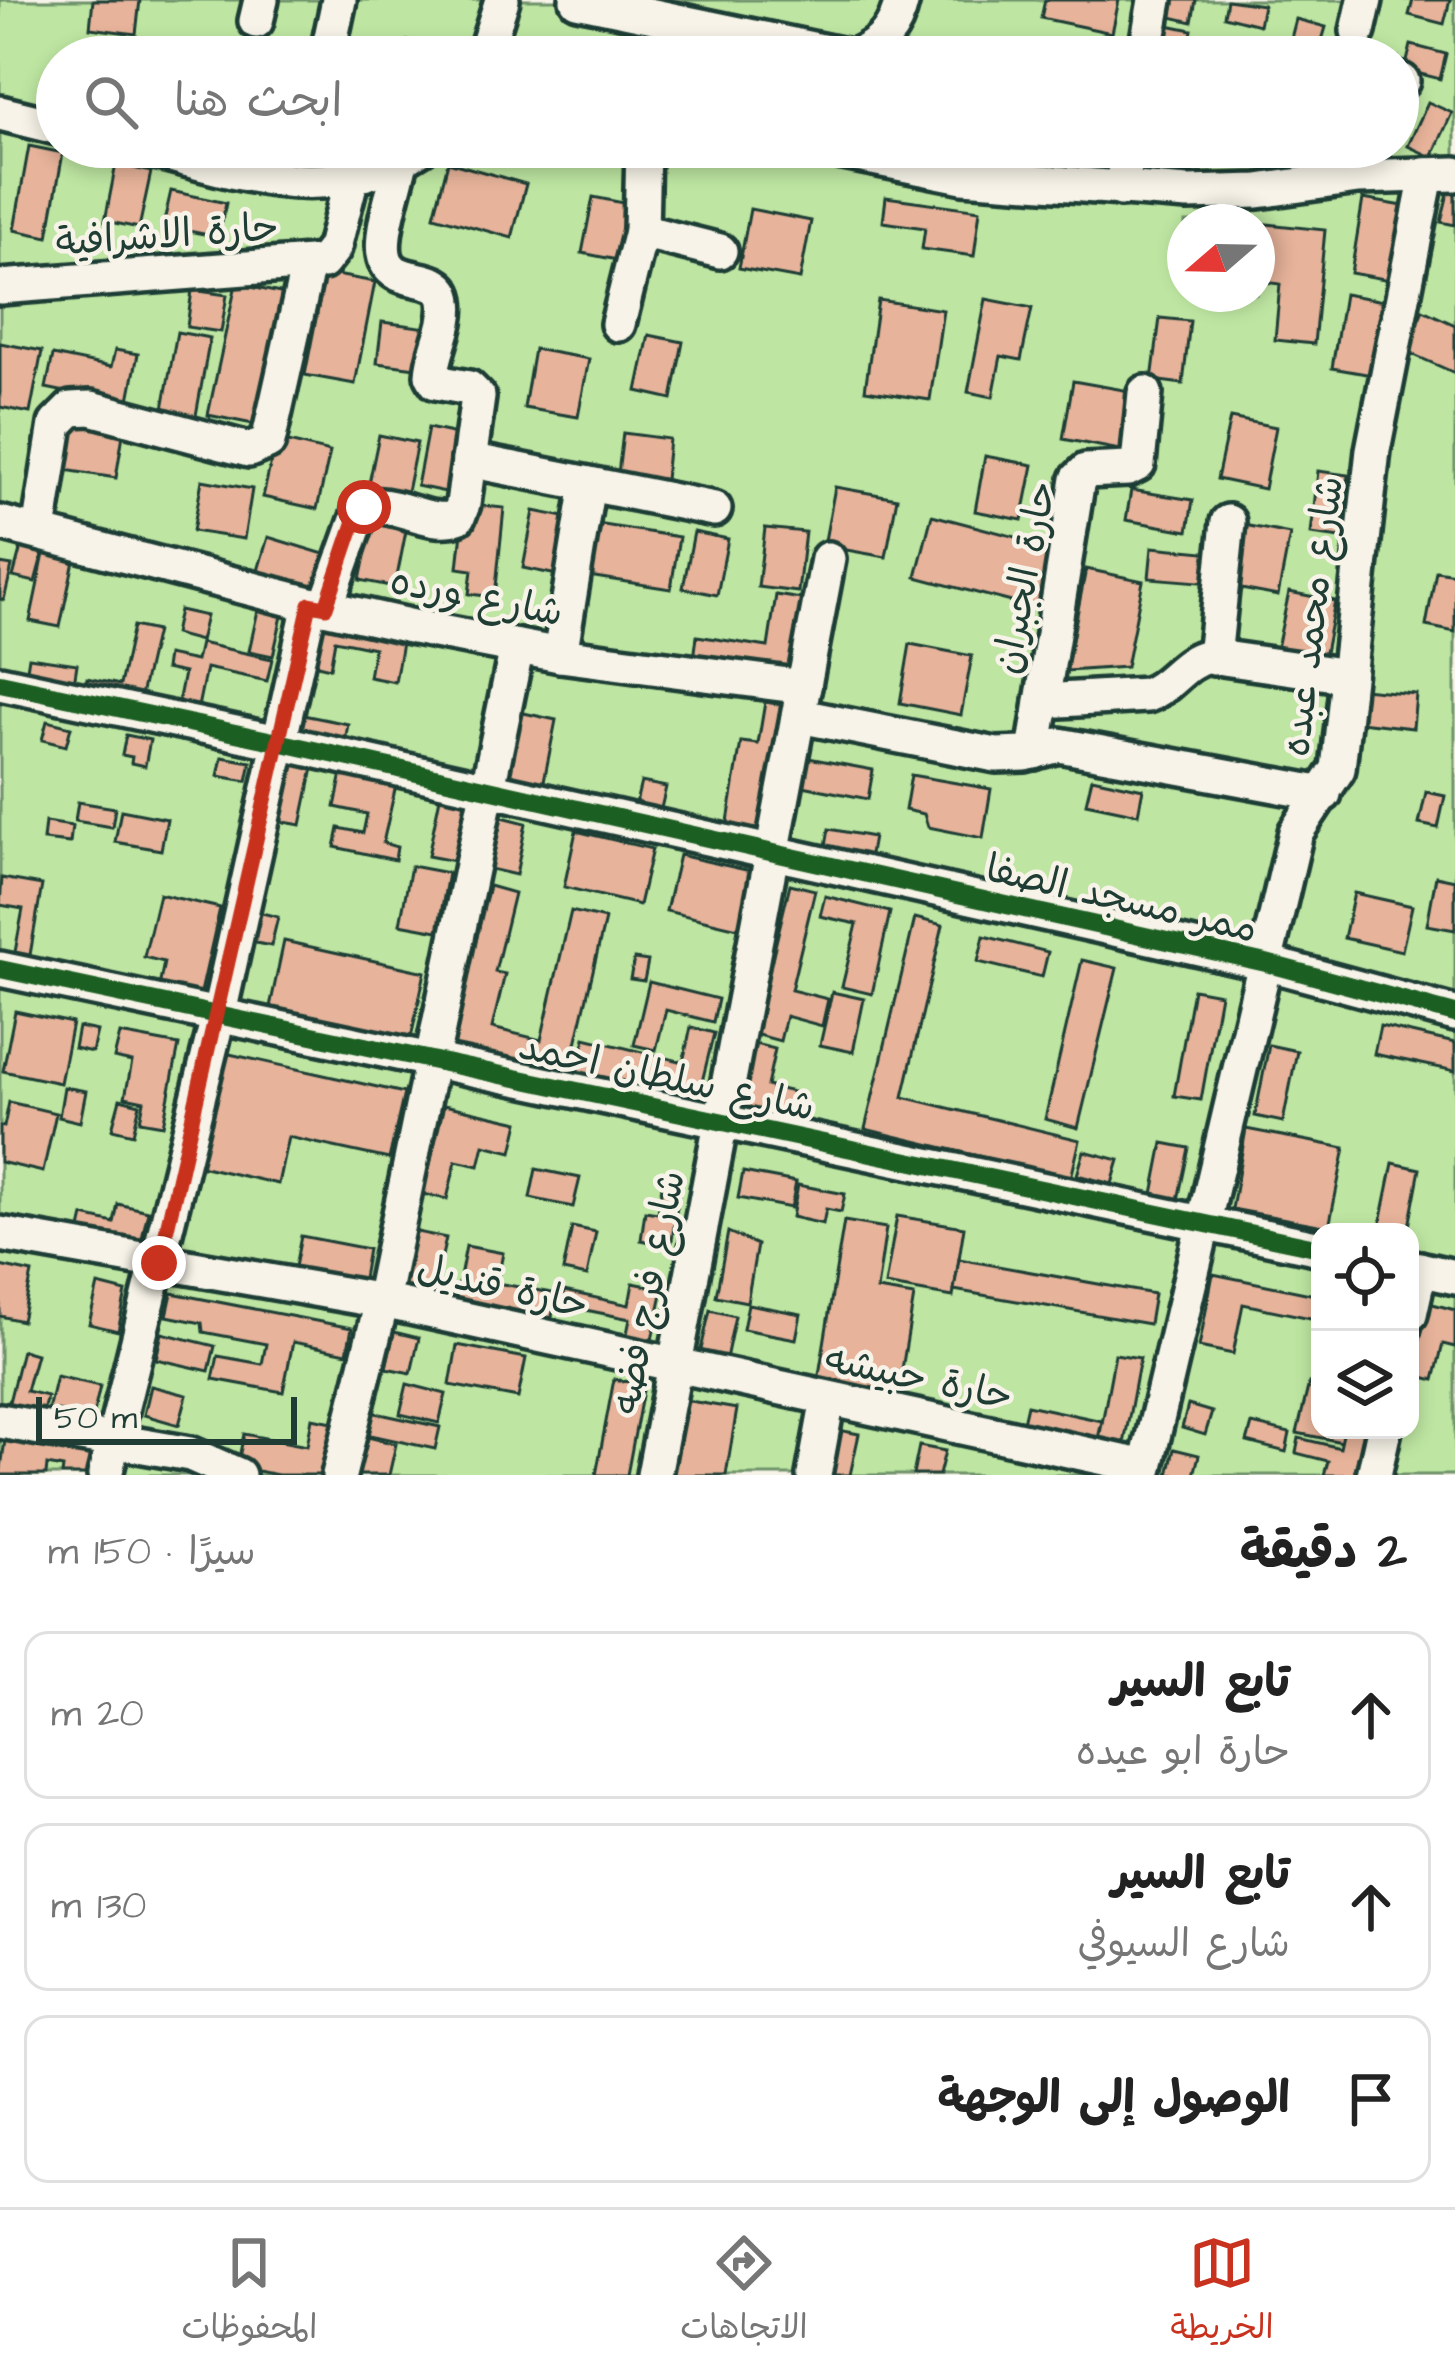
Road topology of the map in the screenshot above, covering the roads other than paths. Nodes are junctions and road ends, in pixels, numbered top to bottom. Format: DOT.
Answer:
graph roads {
  1 [pos="339,0"];
  2 [pos="502,0"];
  3 [pos="577,0"];
  4 [pos="902,0"];
  5 [pos="1155,0"];
  6 [pos="331,36"];
  7 [pos="491,36"];
  8 [pos="751,36"];
  9 [pos="886,36"];
  10 [pos="1149,36"];
  11 [pos="0,113"];
  12 [pos="36,122"];
  13 [pos="228,168"];
  14 [pos="379,168"];
  15 [pos="408,168"];
  16 [pos="642,168"];
  17 [pos="923,168"];
  18 [pos="1125,168"];
  19 [pos="1336,168"];
  20 [pos="1400,168"];
  21 [pos="1441,174"];
  22 [pos="351,180"];
  23 [pos="1121,189"];
  24 [pos="641,231"];
  25 [pos="721,251"];
  26 [pos="308,264"];
  27 [pos="0,287"];
  28 [pos="618,324"];
  29 [pos="1145,393"];
  30 [pos="469,460"];
  31 [pos="588,484"];
  32 [pos="714,509"];
  33 [pos="1228,522"];
  34 [pos="0,523"];
  35 [pos="39,532"];
  36 [pos="828,559"];
  37 [pos="318,606"];
  38 [pos="517,647"];
  39 [pos="560,655"];
  40 [pos="1214,658"];
  41 [pos="1348,676"];
  42 [pos="0,683"];
  43 [pos="1042,701"];
  44 [pos="802,702"];
  45 [pos="278,742"];
  46 [pos="1034,752"];
  47 [pos="488,789"];
  48 [pos="1324,794"];
  49 [pos="773,852"];
  50 [pos="1266,963"];
  51 [pos="0,968"];
  52 [pos="219,1013"];
  53 [pos="1455,1013"];
  54 [pos="432,1058"];
  55 [pos="722,1121"];
  56 [pos="1203,1223"];
  57 [pos="0,1234"];
  58 [pos="1311,1246"];
  59 [pos="159,1263"];
  60 [pos="1419,1269"];
  61 [pos="1455,1276"];
  62 [pos="382,1301"];
  63 [pos="675,1367"];
  64 [pos="827,1400"];
  65 [pos="0,1421"];
  66 [pos="1382,1439"];
  67 [pos="109,1459"];
  68 [pos="1145,1471"];
  69 [pos="238,1475"];
  70 [pos="339,1475"];
  71 [pos="654,1475"];
  72 [pos="814,1475"];
  73 [pos="1374,1475"];
  1 -- 6 [label="street"];
  2 -- 7 [label="street"];
  3 -- 8 [label="street"];
  4 -- 9 [label="street"];
  5 -- 10 [label="street"];
  11 -- 12 [label="street"];
  13 -- 22 [label="street"];
  14 -- 22 [label="street"];
  15 -- 30 [label="street"];
  16 -- 24 [label="street"];
  17 -- 23 [label="street"];
  18 -- 23 [label="street"];
  19 -- 23 [label="street"];
  20 -- 21 [label="street"];
  21 -- 41 [label="street, شارع محمد عبده"];
  22 -- 26 [label="street, حارة الاشرافية"];
  24 -- 25 [label="street"];
  24 -- 28 [label="street"];
  26 -- 27 [label="street, حارة الاشرافية"];
  26 -- 35 [label="street"];
  29 -- 43 [label="street, حارة الجبران"];
  30 -- 31 [label="street"];
  30 -- 37 [label="street"];
  31 -- 32 [label="street"];
  31 -- 39 [label="street"];
  33 -- 40 [label="street"];
  34 -- 35 [label="street, شارع ورده"];
  35 -- 37 [label="street, شارع ورده"];
  36 -- 44 [label="street, شارع فرج فضه"];
  37 -- 38 [label="street, شارع ورده"];
  37 -- 45 [label="street"];
  38 -- 39 [label="street, شارع ورده"];
  38 -- 47 [label="street"];
  39 -- 44 [label="street, شارع ورده"];
  40 -- 41 [label="street"];
  40 -- 43 [label="street"];
  41 -- 48 [label="street, شارع محمد عبده"];
  42 -- 45 [label="street, ممر مسجد الصفا"];
  43 -- 46 [label="street, حارة الجبران"];
  44 -- 46 [label="street, شارع ورده"];
  44 -- 49 [label="street, شارع فرج فضه"];
  45 -- 47 [label="street, ممر مسجد الصفا"];
  45 -- 52 [label="street"];
  46 -- 48 [label="street, شارع ورده"];
  47 -- 49 [label="street, ممر مسجد الصفا"];
  47 -- 54 [label="street"];
  48 -- 50 [label="street, شارع محمد عبده"];
  49 -- 50 [label="street, ممر مسجد الصفا"];
  49 -- 55 [label="street, شارع فرج فضه"];
  50 -- 53 [label="street, ممر مسجد الصفا"];
  50 -- 56 [label="street, شارع محمد عبده"];
  51 -- 52 [label="street, شارع سلطان احمد"];
  52 -- 54 [label="street, شارع سلطان احمد"];
  52 -- 59 [label="street"];
  54 -- 55 [label="street, شارع سلطان احمد"];
  54 -- 62 [label="street"];
  55 -- 56 [label="street, شارع سلطان احمد"];
  55 -- 63 [label="street, شارع فرج فضه"];
  56 -- 58 [label="street, شارع سلطان احمد"];
  56 -- 68 [label="street, شارع محمد عبده"];
  57 -- 59 [label="street, حارة قنديل"];
  59 -- 62 [label="street, حارة قنديل"];
  59 -- 67 [label="street"];
  60 -- 61 [label="street"];
  62 -- 63 [label="street, حارة قنديل"];
  62 -- 70 [label="street"];
  63 -- 64 [label="street, حارة حبيشه"];
  63 -- 71 [label="street, شارع فرج فضه"];
  64 -- 68 [label="street, حارة حبيشه"];
  64 -- 72 [label="street"];
  65 -- 67 [label="street"];
  66 -- 73 [label="street"];
  67 -- 69 [label="street"];
}
